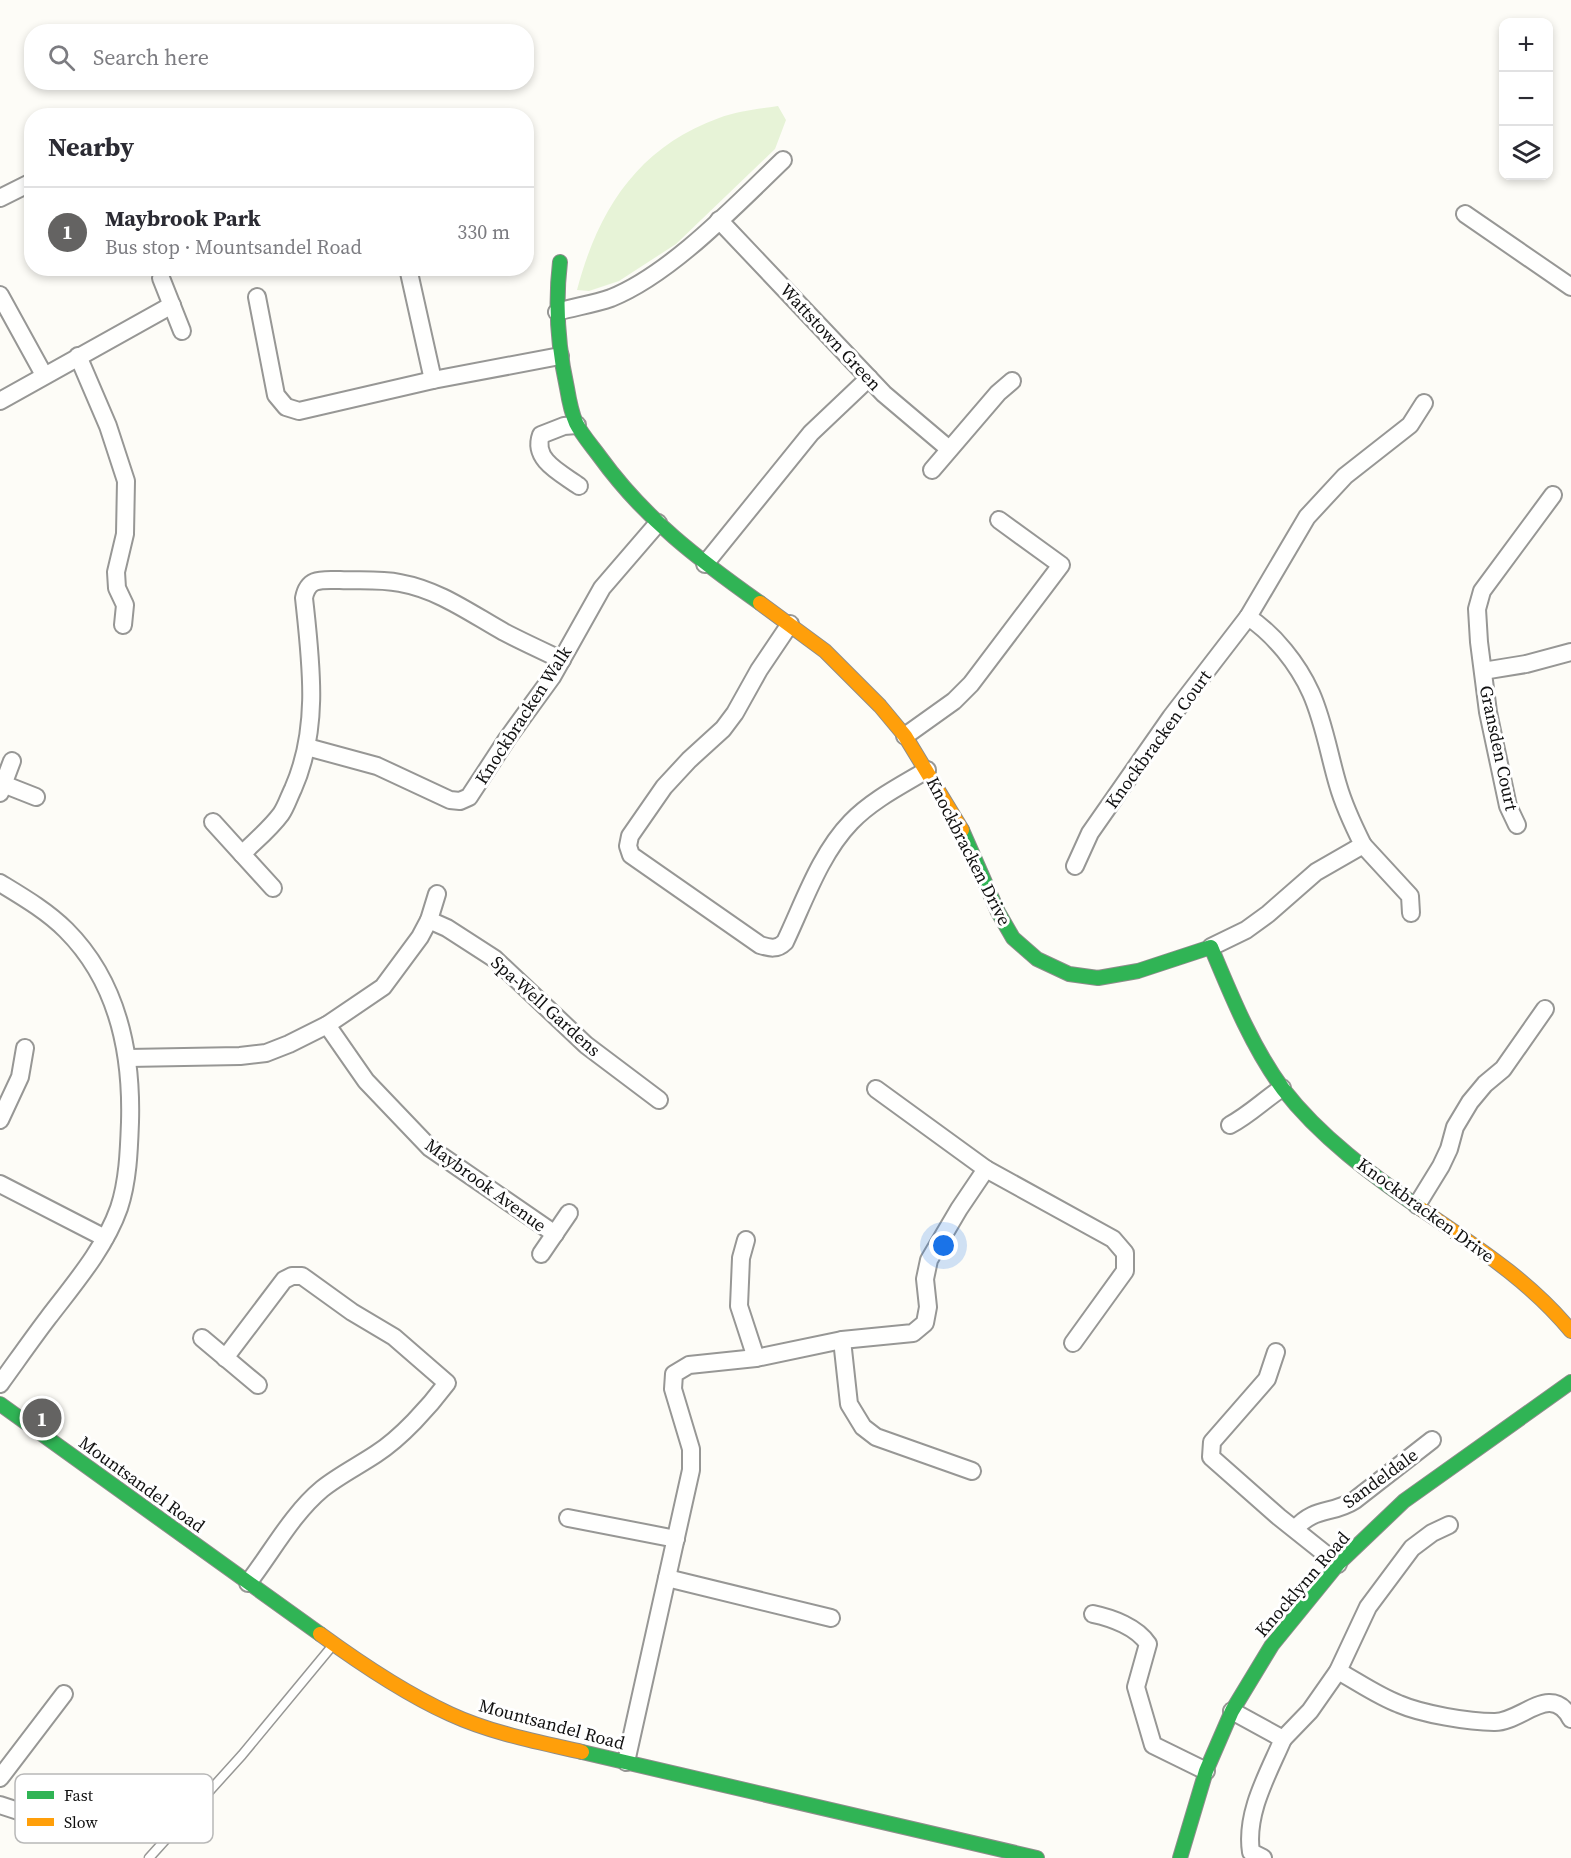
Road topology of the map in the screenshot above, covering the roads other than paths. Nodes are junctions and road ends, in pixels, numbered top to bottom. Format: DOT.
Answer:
graph roads {
  1 [pos="783,160"];
  2 [pos="24,186"];
  3 [pos="0,198"];
  4 [pos="1465,214"];
  5 [pos="719,220"];
  6 [pos="560,262"];
  7 [pos="410,276"];
  8 [pos="161,278"];
  9 [pos="1569,281"];
  10 [pos="0,295"];
  11 [pos="257,297"];
  12 [pos="172,305"];
  13 [pos="557,312"];
  14 [pos="182,331"];
  15 [pos="78,356"];
  16 [pos="560,356"];
  17 [pos="44,375"];
  18 [pos="869,378"];
  19 [pos="433,380"];
  20 [pos="1012,381"];
  21 [pos="0,401"];
  22 [pos="1424,403"];
  23 [pos="577,425"];
  24 [pos="949,449"];
  25 [pos="932,470"];
  26 [pos="579,486"];
  27 [pos="1553,495"];
  28 [pos="999,520"];
  29 [pos="658,523"];
  30 [pos="705,564"];
  31 [pos="1248,617"];
  32 [pos="790,624"];
  33 [pos="123,625"];
  34 [pos="1571,652"];
  35 [pos="562,660"];
  36 [pos="1483,671"];
  37 [pos="905,736"];
  38 [pos="307,747"];
  39 [pos="12,761"];
  40 [pos="927,770"];
  41 [pos="2,788"];
  42 [pos="36,797"];
  43 [pos="213,822"];
  44 [pos="1517,825"];
  45 [pos="1362,844"];
  46 [pos="242,854"];
  47 [pos="1076,866"];
  48 [pos="0,882"];
  49 [pos="273,888"];
  50 [pos="437,894"];
  51 [pos="1411,913"];
  52 [pos="429,920"];
  53 [pos="1210,947"];
  54 [pos="1545,1009"];
  55 [pos="327,1025"];
  56 [pos="25,1048"];
  57 [pos="128,1058"];
  58 [pos="1282,1088"];
  59 [pos="876,1089"];
  60 [pos="659,1100"];
  61 [pos="0,1120"];
  62 [pos="1230,1125"];
  63 [pos="986,1169"];
  64 [pos="0,1184"];
  65 [pos="1417,1205"];
  66 [pos="569,1213"];
  67 [pos="555,1234"];
  68 [pos="105,1238"];
  69 [pos="746,1240"];
  70 [pos="541,1254"];
  71 [pos="1571,1331"];
  72 [pos="202,1338"];
  73 [pos="842,1340"];
  74 [pos="1073,1342"];
  75 [pos="1276,1352"];
  76 [pos="225,1358"];
  77 [pos="756,1358"];
  78 [pos="1571,1382"];
  79 [pos="0,1384"];
  80 [pos="258,1385"];
  81 [pos="0,1404"];
  82 [pos="1432,1440"];
  83 [pos="972,1471"];
  84 [pos="568,1518"];
  85 [pos="1449,1526"];
  86 [pos="1295,1529"];
  87 [pos="676,1539"];
  88 [pos="1338,1564"];
  89 [pos="667,1578"];
  90 [pos="248,1582"];
  91 [pos="1093,1614"];
  92 [pos="831,1618"];
  93 [pos="334,1644"];
  94 [pos="1338,1671"];
  95 [pos="64,1694"];
  96 [pos="1232,1711"];
  97 [pos="1571,1719"];
  98 [pos="1283,1739"];
  99 [pos="626,1762"];
  100 [pos="1206,1771"];
  101 [pos="0,1778"];
  102 [pos="213,1787"];
  103 [pos="0,1805"];
  104 [pos="15,1810"];
  105 [pos="162,1843"];
  106 [pos="148,1858"];
  107 [pos="1037,1858"];
  108 [pos="1180,1858"];
  109 [pos="1263,1858"];
  1 -- 5 [label="street"];
  2 -- 3 [label="street"];
  4 -- 9 [label="street"];
  5 -- 13 [label="street"];
  5 -- 18 [label="street, Wattstown Green"];
  6 -- 13 [label="street, Knockbracken Drive"];
  7 -- 19 [label="street"];
  8 -- 12 [label="street"];
  10 -- 17 [label="street"];
  11 -- 19 [label="street"];
  12 -- 14 [label="street"];
  12 -- 15 [label="street"];
  13 -- 16 [label="street, Knockbracken Drive"];
  15 -- 17 [label="street"];
  15 -- 33 [label="street"];
  16 -- 19 [label="street"];
  16 -- 23 [label="street, Knockbracken Drive"];
  17 -- 21 [label="street"];
  18 -- 24 [label="street, Wattstown Green"];
  18 -- 30 [label="street"];
  20 -- 24 [label="street"];
  22 -- 31 [label="street, Knockbracken Court"];
  23 -- 26 [label="street"];
  23 -- 29 [label="street, Knockbracken Drive"];
  24 -- 25 [label="street"];
  27 -- 36 [label="street, Gransden Court"];
  28 -- 37 [label="street"];
  29 -- 30 [label="street, Knockbracken Drive"];
  29 -- 35 [label="street, Knockbracken Walk"];
  30 -- 32 [label="street, Knockbracken Drive"];
  31 -- 45 [label="street"];
  31 -- 47 [label="street, Knockbracken Court"];
  32 -- 37 [label="street, Knockbracken Drive"];
  32 -- 40 [label="street"];
  34 -- 36 [label="street, Gransden Court"];
  35 -- 38 [label="street, Knockbracken Walk"];
  35 -- 38 [label="street"];
  36 -- 44 [label="street, Gransden Court"];
  37 -- 40 [label="street, Knockbracken Drive"];
  38 -- 46 [label="street"];
  39 -- 41 [label="street"];
  40 -- 53 [label="street, Knockbracken Drive"];
  41 -- 42 [label="street"];
  43 -- 46 [label="street"];
  45 -- 51 [label="street"];
  45 -- 53 [label="street"];
  46 -- 49 [label="street"];
  48 -- 57 [label="street"];
  50 -- 52 [label="street"];
  52 -- 55 [label="street"];
  52 -- 60 [label="street, Spa-Well Gardens"];
  53 -- 58 [label="street, Knockbracken Drive"];
  54 -- 65 [label="street"];
  55 -- 57 [label="street"];
  55 -- 67 [label="street, Maybrook Avenue"];
  56 -- 61 [label="street"];
  57 -- 68 [label="street"];
  58 -- 62 [label="street"];
  58 -- 65 [label="street, Knockbracken Drive"];
  59 -- 63 [label="street"];
  63 -- 73 [label="street"];
  63 -- 74 [label="street"];
  64 -- 68 [label="street"];
  65 -- 71 [label="street, Knockbracken Drive"];
  66 -- 67 [label="street, Maybrook Avenue"];
  67 -- 70 [label="street, Maybrook Avenue"];
  68 -- 79 [label="street"];
  69 -- 77 [label="street"];
  72 -- 76 [label="street"];
  73 -- 77 [label="street"];
  73 -- 83 [label="street"];
  75 -- 86 [label="street"];
  76 -- 80 [label="street"];
  76 -- 90 [label="street"];
  77 -- 87 [label="street"];
  78 -- 88 [label="street, Knocklynn Road"];
  81 -- 90 [label="street, Mountsandel Road"];
  82 -- 86 [label="street, Sandeldale"];
  84 -- 87 [label="street"];
  85 -- 94 [label="street"];
  86 -- 88 [label="street"];
  87 -- 89 [label="street"];
  88 -- 96 [label="street, Knocklynn Road"];
  89 -- 92 [label="street"];
  89 -- 99 [label="street"];
  90 -- 93 [label="street, Mountsandel Road"];
  91 -- 100 [label="street"];
  93 -- 99 [label="street, Mountsandel Road"];
  93 -- 102 [label="lane"];
  94 -- 97 [label="street"];
  94 -- 98 [label="street"];
  95 -- 101 [label="street"];
  96 -- 98 [label="street"];
  96 -- 100 [label="street, Knocklynn Road"];
  98 -- 109 [label="street"];
  99 -- 107 [label="street, Mountsandel Road"];
  100 -- 108 [label="street, Knocklynn Road"];
  103 -- 104 [label="street"];
  105 -- 106 [label="lane"];
}
